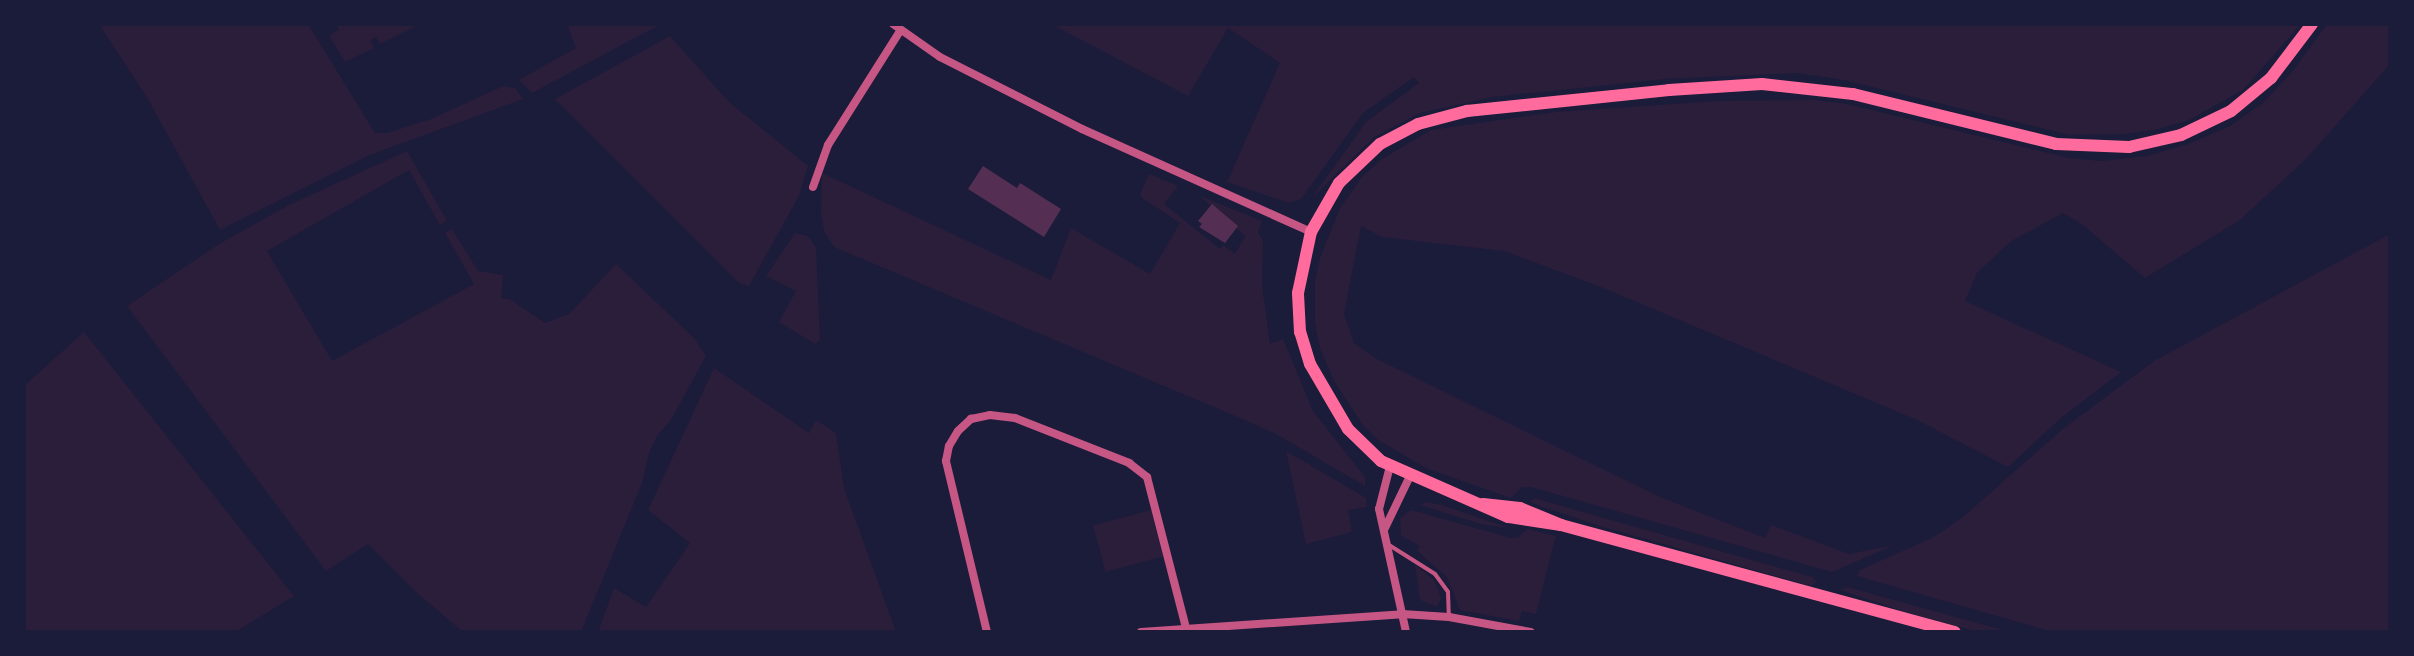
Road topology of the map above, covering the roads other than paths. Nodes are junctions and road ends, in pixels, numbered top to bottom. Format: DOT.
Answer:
graph roads {
  1 [pos="2312,24"];
  2 [pos="896,28"];
  3 [pos="813,187"];
  4 [pos="1311,232"];
  5 [pos="1390,466"];
  6 [pos="1410,476"];
  7 [pos="1385,529"];
  8 [pos="1387,544"];
  9 [pos="1402,614"];
  10 [pos="1449,617"];
  11 [pos="1186,629"];
  12 [pos="987,632"];
  13 [pos="1141,632"];
  14 [pos="1406,632"];
  15 [pos="1531,632"];
  16 [pos="1955,632"];
  1 -- 4 [label="main road"];
  2 -- 3 [label="street"];
  2 -- 4 [label="street"];
  4 -- 5 [label="main road"];
  5 -- 6 [label="main road"];
  5 -- 7 [label="street"];
  6 -- 7 [label="street"];
  6 -- 16 [label="main road"];
  7 -- 8 [label="street"];
  8 -- 9 [label="street"];
  8 -- 10 [label="lane"];
  9 -- 10 [label="street"];
  9 -- 11 [label="street"];
  9 -- 14 [label="street"];
  10 -- 15 [label="street"];
  11 -- 12 [label="street"];
  11 -- 13 [label="street"];
}
